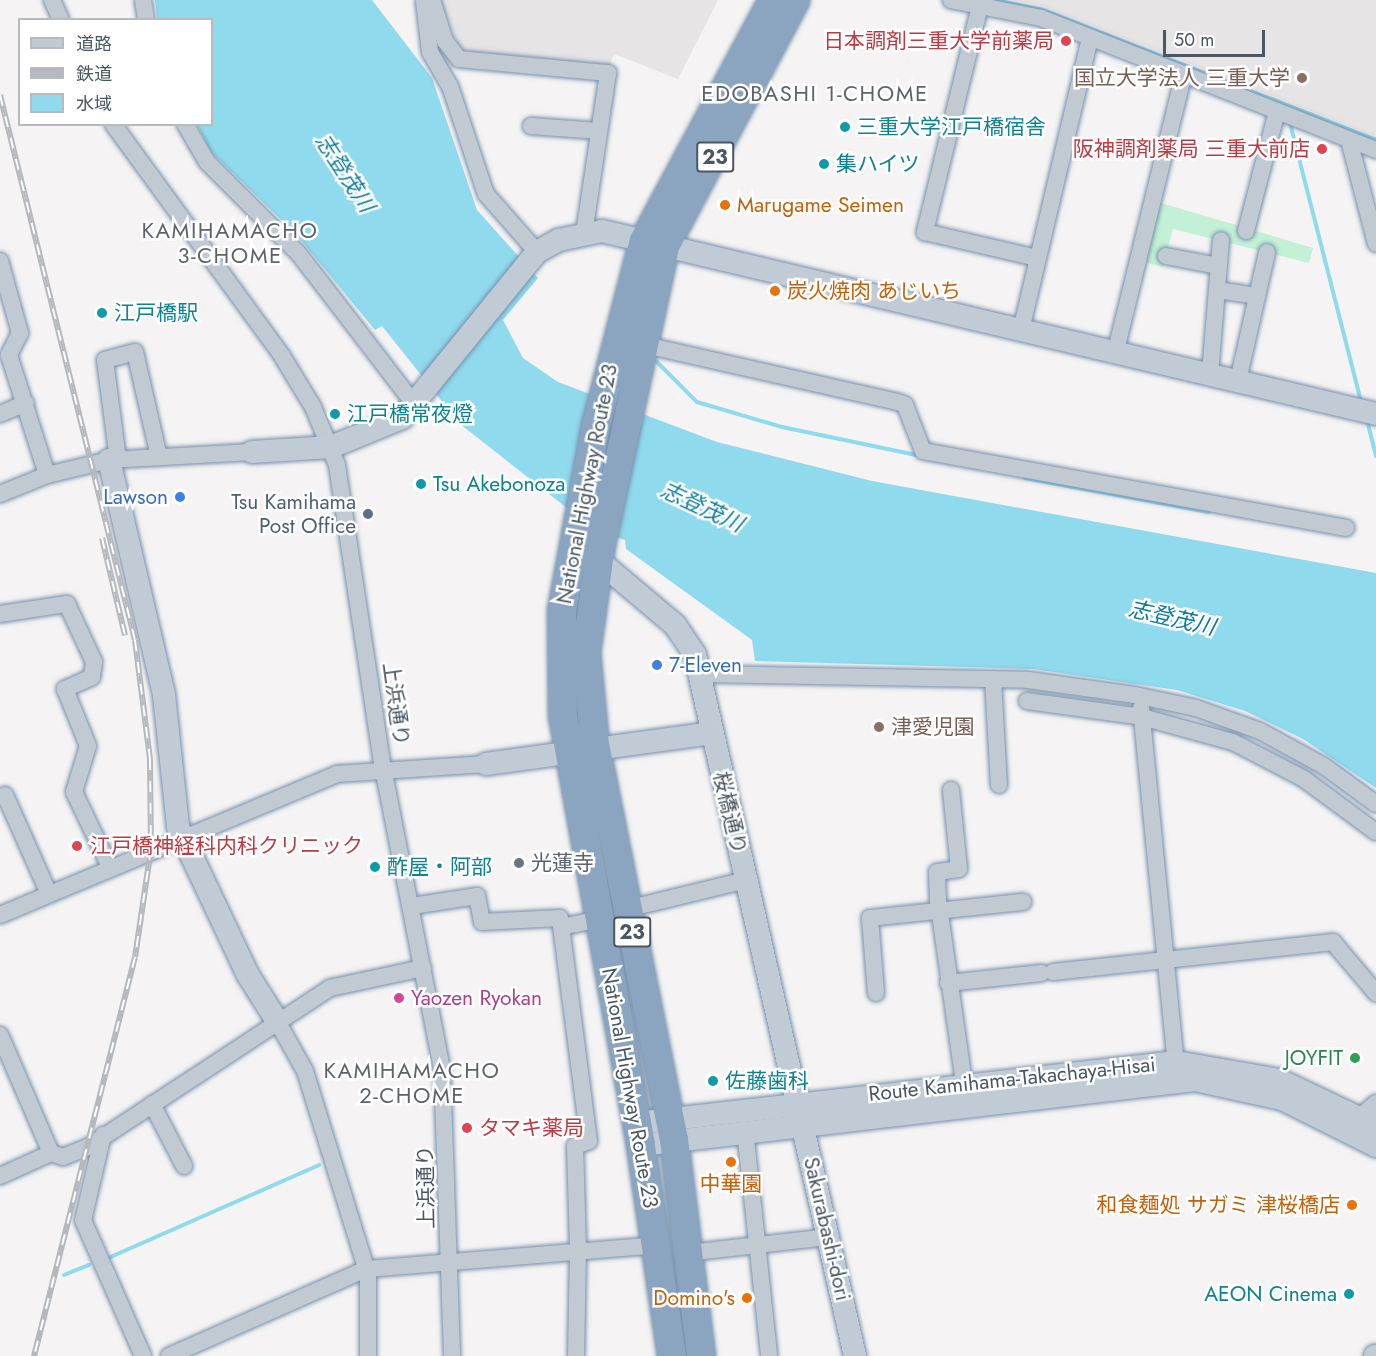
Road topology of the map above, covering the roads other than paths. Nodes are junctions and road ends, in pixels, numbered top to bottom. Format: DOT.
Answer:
graph roads {
  1 [pos="52,0"];
  2 [pos="143,0"];
  3 [pos="424,0"];
  4 [pos="432,0"];
  5 [pos="773,0"];
  6 [pos="795,0"];
  7 [pos="951,0"];
  8 [pos="980,6"];
  9 [pos="60,18"];
  10 [pos="146,18"];
  11 [pos="1090,38"];
  12 [pos="1184,74"];
  13 [pos="1277,111"];
  14 [pos="114,126"];
  15 [pos="185,126"];
  16 [pos="531,126"];
  17 [pos="599,131"];
  18 [pos="1349,140"];
  19 [pos="1376,150"];
  20 [pos="1246,231"];
  21 [pos="584,233"];
  22 [pos="1221,240"];
  23 [pos="655,243"];
  24 [pos="1376,244"];
  25 [pos="1267,252"];
  26 [pos="1166,256"];
  27 [pos="532,258"];
  28 [pos="1037,258"];
  29 [pos="0,261"];
  30 [pos="1219,266"];
  31 [pos="1217,290"];
  32 [pos="1257,296"];
  33 [pos="639,326"];
  34 [pos="1022,326"];
  35 [pos="1116,350"];
  36 [pos="1210,374"];
  37 [pos="1238,381"];
  38 [pos="26,403"];
  39 [pos="415,405"];
  40 [pos="1368,412"];
  41 [pos="0,414"];
  42 [pos="331,447"];
  43 [pos="252,452"];
  44 [pos="159,457"];
  45 [pos="114,460"];
  46 [pos="47,475"];
  47 [pos="0,494"];
  48 [pos="1346,528"];
  49 [pos="600,553"];
  50 [pos="0,614"];
  51 [pos="700,674"];
  52 [pos="993,680"];
  53 [pos="1140,696"];
  54 [pos="1027,701"];
  55 [pos="1142,717"];
  56 [pos="712,733"];
  57 [pos="583,747"];
  58 [pos="486,764"];
  59 [pos="383,768"];
  60 [pos="999,785"];
  61 [pos="951,790"];
  62 [pos="5,795"];
  63 [pos="1376,804"];
  64 [pos="1376,832"];
  65 [pos="183,836"];
  66 [pos="110,867"];
  67 [pos="746,880"];
  68 [pos="49,894"];
  69 [pos="1023,902"];
  70 [pos="412,906"];
  71 [pos="627,909"];
  72 [pos="939,911"];
  73 [pos="0,915"];
  74 [pos="601,919"];
  75 [pos="561,927"];
  76 [pos="1165,960"];
  77 [pos="423,968"];
  78 [pos="948,982"];
  79 [pos="876,993"];
  80 [pos="1376,993"];
  81 [pos="277,1021"];
  82 [pos="0,1035"];
  83 [pos="1176,1062"];
  84 [pos="966,1094"];
  85 [pos="152,1104"];
  86 [pos="800,1112"];
  87 [pos="1371,1115"];
  88 [pos="672,1129"];
  89 [pos="745,1130"];
  90 [pos="639,1134"];
  91 [pos="103,1135"];
  92 [pos="1376,1146"];
  93 [pos="51,1154"];
  94 [pos="184,1166"];
  95 [pos="0,1176"];
  96 [pos="828,1237"];
  97 [pos="657,1245"];
  98 [pos="758,1246"];
  99 [pos="578,1252"];
  100 [pos="688,1253"];
  101 [pos="450,1259"];
  102 [pos="366,1269"];
  103 [pos="143,1356"];
  104 [pos="169,1356"];
  105 [pos="368,1356"];
  106 [pos="452,1356"];
  107 [pos="576,1356"];
  108 [pos="672,1356"];
  109 [pos="701,1356"];
  110 [pos="769,1356"];
  111 [pos="855,1356"];
  1 -- 9 [label="street"];
  2 -- 10 [label="street"];
  3 -- 27 [label="street"];
  4 -- 17 [label="street"];
  5 -- 23 [label="highway, National Highway Route 23 / 23"];
  6 -- 23 [label="highway, National Highway Route 23 / 23"];
  7 -- 8 [label="street"];
  8 -- 11 [label="street"];
  8 -- 28 [label="street"];
  11 -- 12 [label="street"];
  11 -- 28 [label="street"];
  12 -- 13 [label="street"];
  12 -- 35 [label="street"];
  13 -- 18 [label="street"];
  13 -- 20 [label="street"];
  14 -- 42 [label="street, 上浜通り"];
  15 -- 39 [label="street"];
  16 -- 17 [label="street"];
  17 -- 21 [label="street"];
  18 -- 19 [label="street"];
  18 -- 24 [label="street"];
  21 -- 23 [label="street"];
  21 -- 27 [label="street"];
  22 -- 30 [label="street"];
  23 -- 33 [label="highway, National Highway Route 23 / 23"];
  23 -- 34 [label="street"];
  25 -- 32 [label="street"];
  26 -- 30 [label="street"];
  27 -- 39 [label="street"];
  28 -- 34 [label="street"];
  29 -- 38 [label="street"];
  30 -- 31 [label="street"];
  31 -- 32 [label="street"];
  31 -- 36 [label="street"];
  32 -- 37 [label="street"];
  33 -- 48 [label="street"];
  33 -- 49 [label="highway, National Highway Route 23 / 23"];
  33 -- 57 [label="highway, National Highway Route 23 / 23"];
  34 -- 35 [label="street"];
  35 -- 36 [label="street"];
  36 -- 37 [label="street"];
  37 -- 40 [label="street"];
  38 -- 41 [label="street"];
  38 -- 46 [label="street"];
  39 -- 42 [label="street"];
  42 -- 43 [label="street"];
  42 -- 59 [label="street, 上浜通り"];
  43 -- 44 [label="street"];
  44 -- 45 [label="street"];
  44 -- 45 [label="street"];
  45 -- 46 [label="street"];
  45 -- 65 [label="street"];
  46 -- 47 [label="street"];
  49 -- 51 [label="street, 桜橋通り"];
  49 -- 57 [label="highway, National Highway Route 23 / 23"];
  50 -- 66 [label="street"];
  51 -- 52 [label="street"];
  51 -- 56 [label="street, 桜橋通り"];
  52 -- 53 [label="street"];
  52 -- 60 [label="street"];
  53 -- 55 [label="street"];
  53 -- 63 [label="street"];
  54 -- 55 [label="street"];
  55 -- 64 [label="street"];
  55 -- 76 [label="street"];
  56 -- 57 [label="street"];
  56 -- 67 [label="street, 桜橋通り"];
  57 -- 58 [label="street"];
  57 -- 71 [label="highway, National Highway Route 23 / 23"];
  57 -- 74 [label="highway, National Highway Route 23 / 23"];
  58 -- 59 [label="street"];
  59 -- 65 [label="street"];
  59 -- 70 [label="street, 上浜通り"];
  61 -- 72 [label="street"];
  62 -- 68 [label="street"];
  65 -- 66 [label="street"];
  65 -- 81 [label="street"];
  66 -- 68 [label="street"];
  67 -- 71 [label="street"];
  67 -- 86 [label="street, 桜橋通り"];
  68 -- 73 [label="street"];
  69 -- 72 [label="street"];
  70 -- 75 [label="street"];
  70 -- 77 [label="street, 上浜通り"];
  71 -- 88 [label="highway, National Highway Route 23 / 23"];
  72 -- 78 [label="street"];
  72 -- 79 [label="street"];
  74 -- 75 [label="street"];
  74 -- 90 [label="highway, National Highway Route 23 / 23"];
  75 -- 99 [label="street"];
  76 -- 78 [label="street"];
  76 -- 80 [label="street"];
  76 -- 83 [label="street"];
  77 -- 81 [label="street"];
  77 -- 101 [label="street, 上浜通り"];
  78 -- 84 [label="street"];
  81 -- 85 [label="street"];
  81 -- 102 [label="street"];
  82 -- 93 [label="street"];
  83 -- 84 [label="street, Route Kamihama-Takachaya-Hisai"];
  83 -- 87 [label="street, Route Kamihama-Takachaya-Hisai"];
  84 -- 86 [label="street, Route Kamihama-Takachaya-Hisai"];
  84 -- 92 [label="street, Route Kamihama-Takachaya-Hisai"];
  85 -- 91 [label="street"];
  85 -- 94 [label="street"];
  86 -- 88 [label="street, Route Kamihama-Takachaya-Hisai"];
  86 -- 89 [label="street, Route Kamihama-Takachaya-Hisai"];
  86 -- 96 [label="street, Sakurabashi-dori"];
  88 -- 89 [label="street, Route Kamihama-Takachaya-Hisai"];
  88 -- 90 [label="street, Route Kamihama-Takachaya-Hisai"];
  88 -- 100 [label="highway, National Highway Route 23 / 23"];
  89 -- 98 [label="street"];
  90 -- 97 [label="highway, National Highway Route 23 / 23"];
  91 -- 93 [label="street"];
  91 -- 103 [label="street"];
  93 -- 95 [label="street"];
  96 -- 98 [label="street"];
  96 -- 111 [label="street, Sakurabashi-dori"];
  97 -- 99 [label="street"];
  97 -- 108 [label="highway, National Highway Route 23 / 23"];
  98 -- 100 [label="street"];
  98 -- 110 [label="street"];
  99 -- 101 [label="street"];
  99 -- 107 [label="street"];
  100 -- 109 [label="highway, National Highway Route 23 / 23"];
  101 -- 102 [label="street"];
  101 -- 106 [label="street, 上浜通り"];
  102 -- 104 [label="street"];
  102 -- 105 [label="street"];
}
